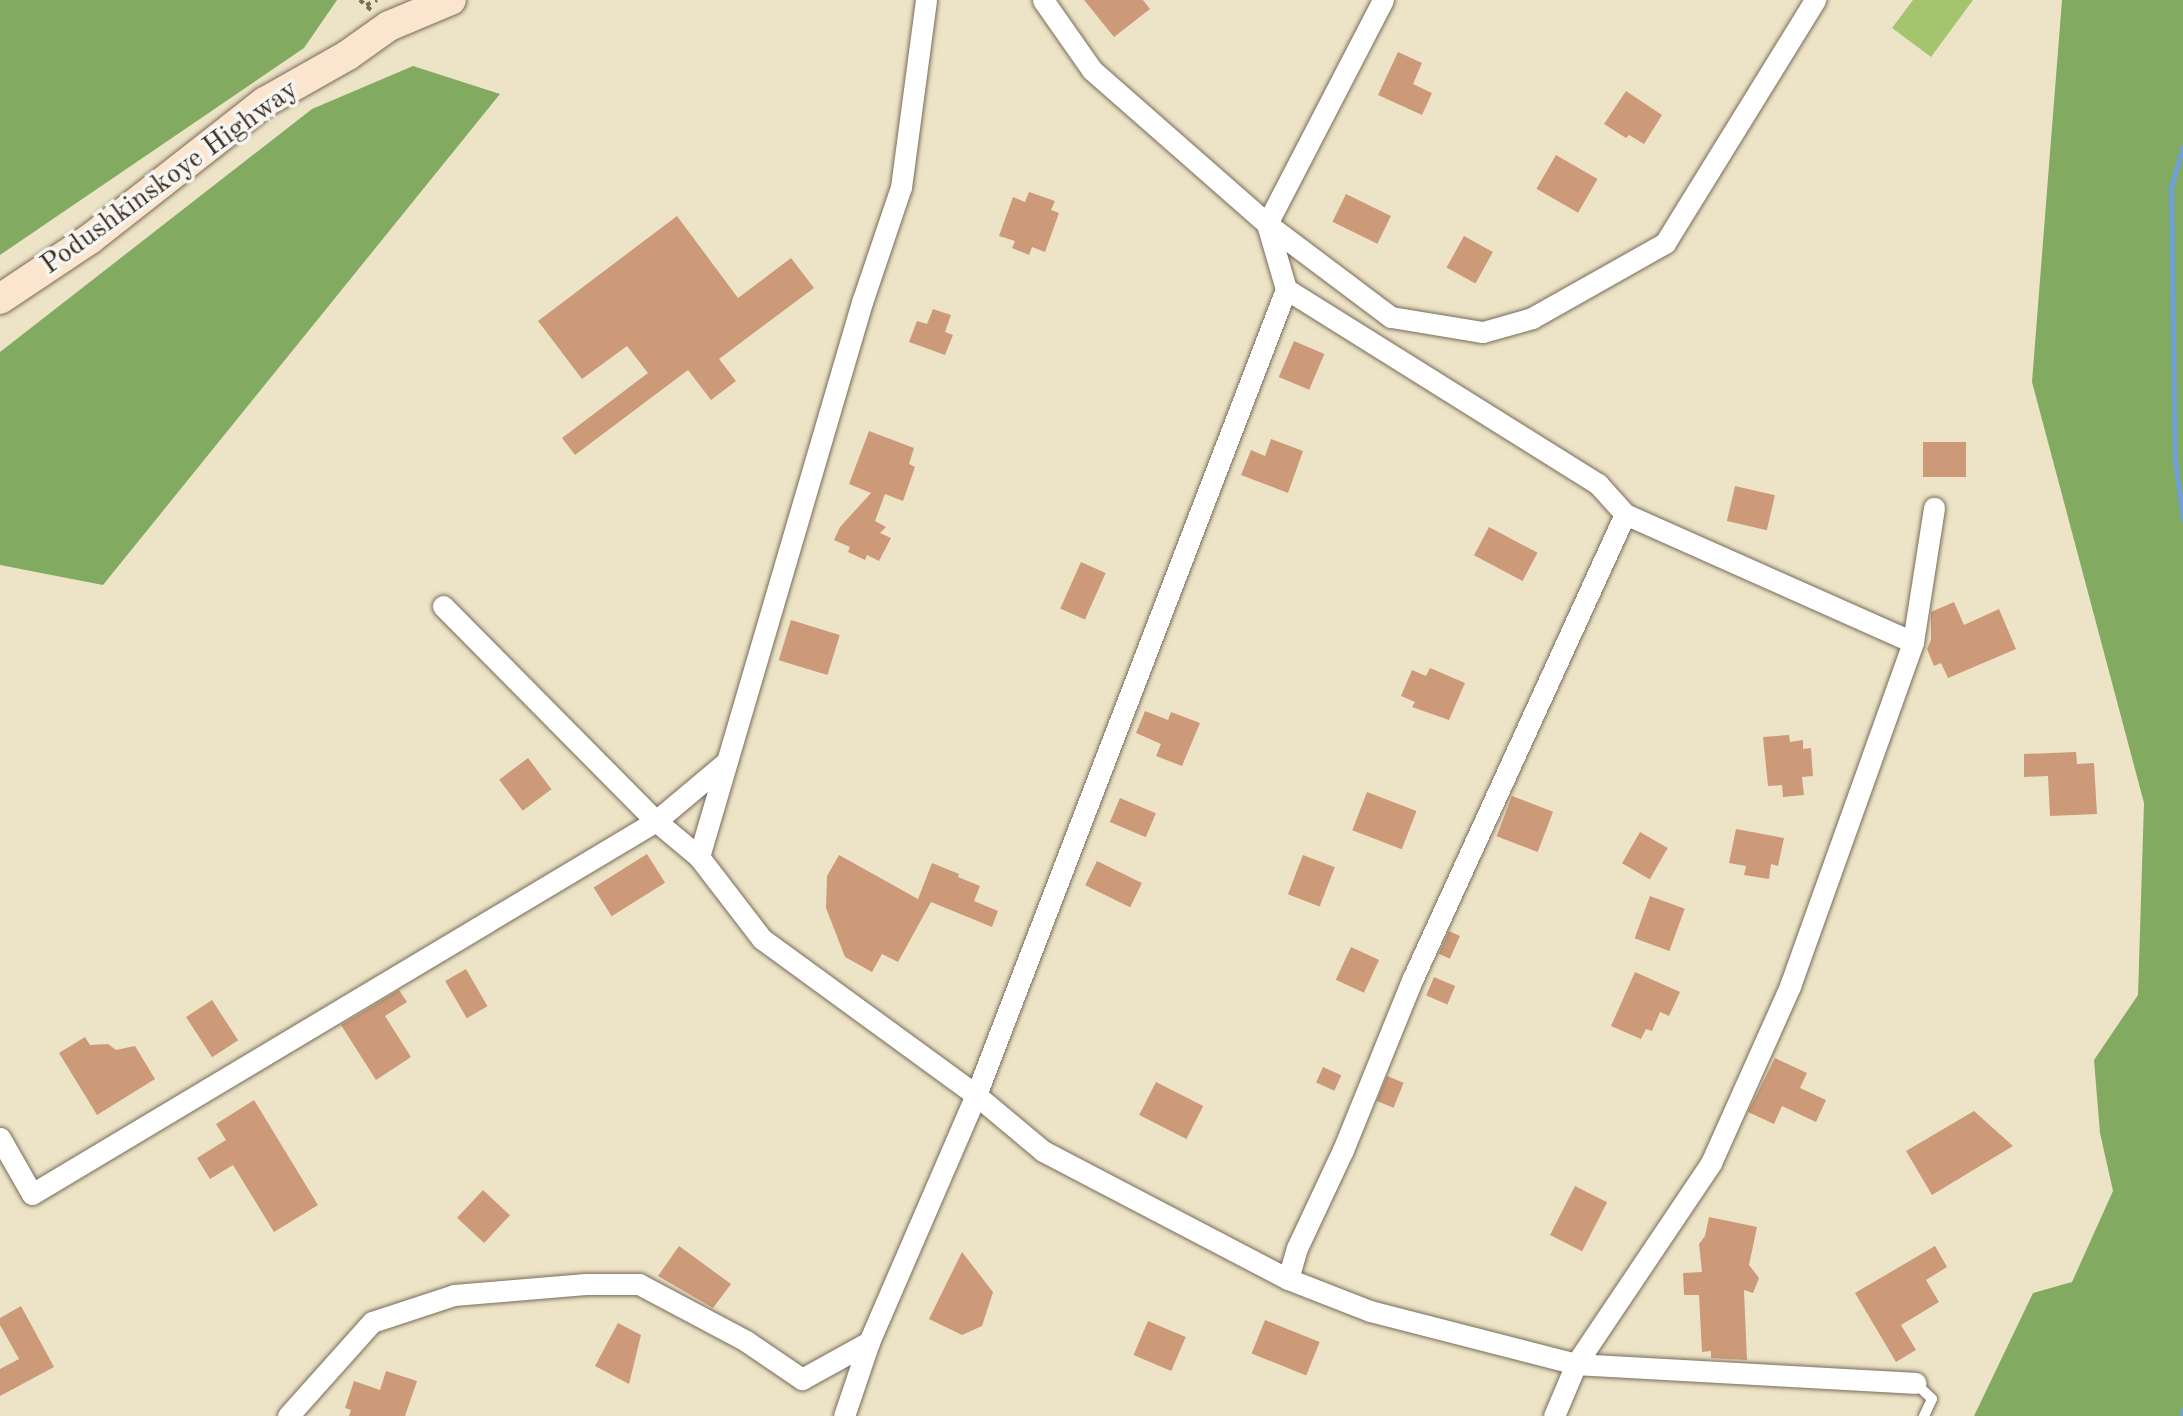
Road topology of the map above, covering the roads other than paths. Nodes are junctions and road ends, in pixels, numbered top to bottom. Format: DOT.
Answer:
graph roads {
  1 [pos="451,0"];
  2 [pos="926,0"];
  3 [pos="1042,0"];
  4 [pos="1383,0"];
  5 [pos="1815,0"];
  6 [pos="1267,224"];
  7 [pos="1286,289"];
  8 [pos="0,299"];
  9 [pos="1934,508"];
  10 [pos="1625,514"];
  11 [pos="443,606"];
  12 [pos="1913,642"];
  13 [pos="724,764"];
  14 [pos="656,821"];
  15 [pos="699,857"];
  16 [pos="976,1095"];
  17 [pos="0,1138"];
  18 [pos="1288,1279"];
  19 [pos="869,1342"];
  20 [pos="1576,1364"];
  21 [pos="1914,1382"];
  22 [pos="288,1416"];
  23 [pos="844,1416"];
  24 [pos="1554,1416"];
  25 [pos="1924,1416"];
  1 -- 8 [label="main road, Podushkinskoye Highway"];
  2 -- 13 [label="street"];
  3 -- 6 [label="street"];
  4 -- 6 [label="street"];
  5 -- 6 [label="street"];
  6 -- 7 [label="street"];
  7 -- 10 [label="street"];
  7 -- 16 [label="street"];
  9 -- 12 [label="street"];
  10 -- 12 [label="street"];
  10 -- 18 [label="street"];
  11 -- 14 [label="street"];
  12 -- 20 [label="street"];
  13 -- 14 [label="street"];
  13 -- 15 [label="street"];
  14 -- 15 [label="street"];
  14 -- 17 [label="street"];
  15 -- 16 [label="street"];
  16 -- 18 [label="street"];
  16 -- 19 [label="street"];
  18 -- 20 [label="street"];
  19 -- 22 [label="street"];
  19 -- 23 [label="street"];
  20 -- 21 [label="street"];
  20 -- 24 [label="street"];
  21 -- 25 [label="lane"];
}
